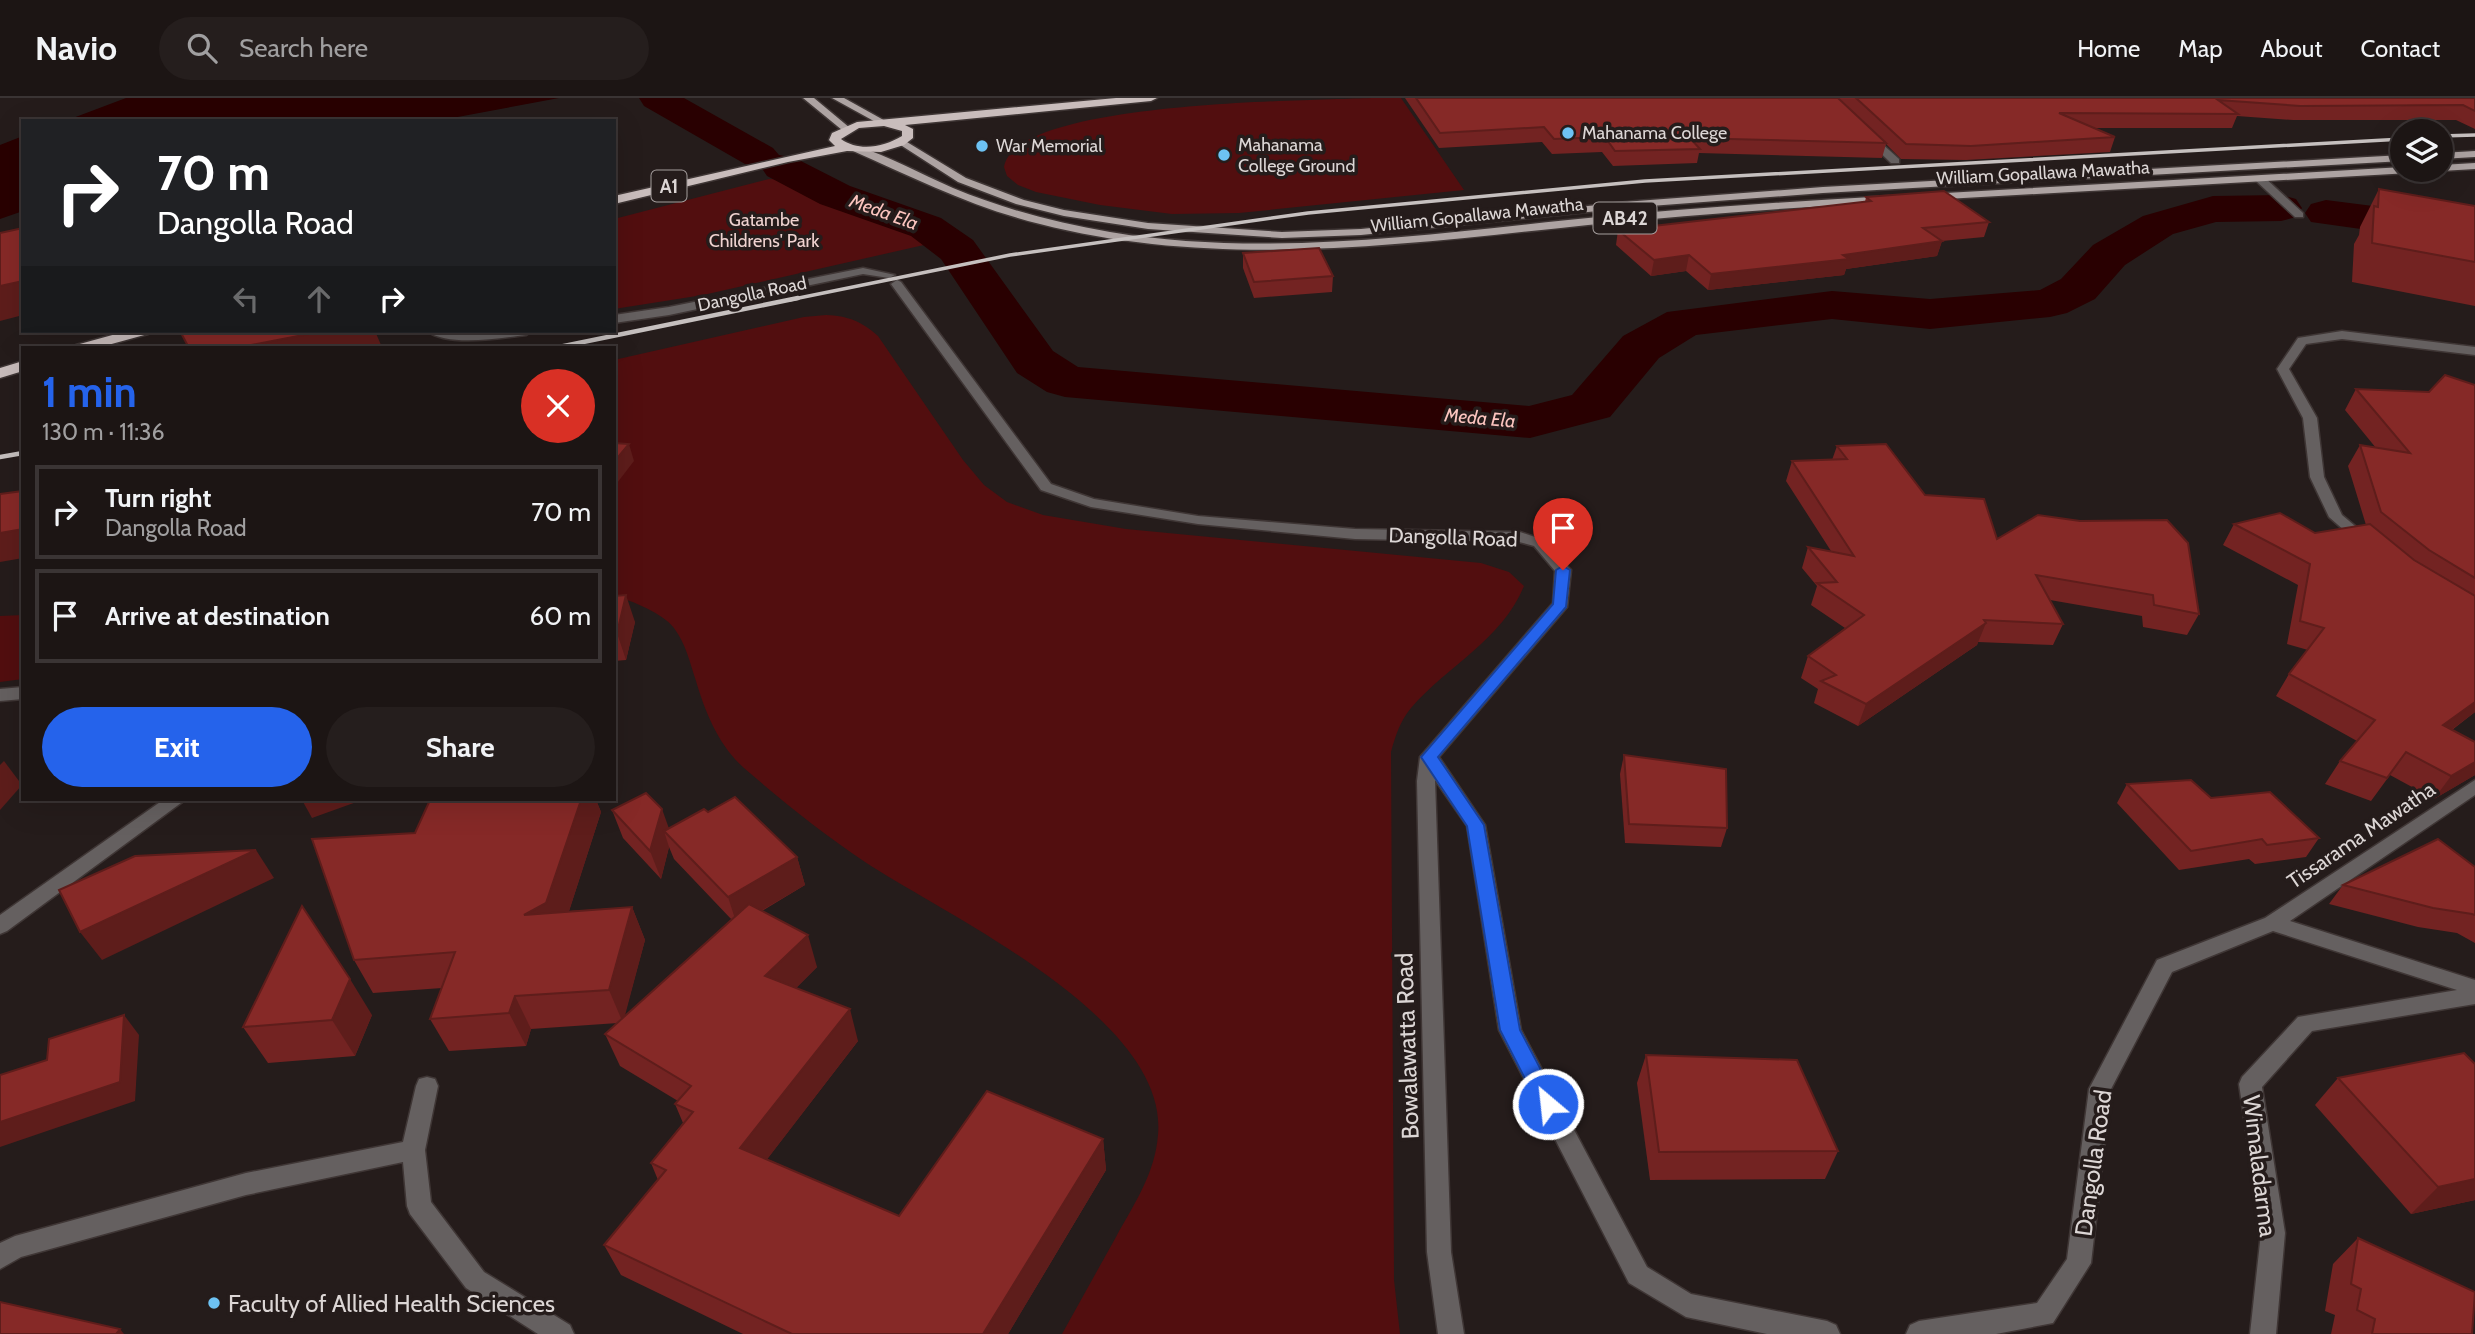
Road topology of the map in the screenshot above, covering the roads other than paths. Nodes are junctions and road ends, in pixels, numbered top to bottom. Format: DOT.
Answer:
graph roads {
  1 [pos="808,98"];
  2 [pos="837,98"];
  3 [pos="1151,98"];
  4 [pos="1044,108"];
  5 [pos="887,123"];
  6 [pos="1857,125"];
  7 [pos="939,131"];
  8 [pos="841,132"];
  9 [pos="909,138"];
  10 [pos="852,148"];
  11 [pos="2475,154"];
  12 [pos="2453,155"];
  13 [pos="788,158"];
  14 [pos="2390,159"];
  15 [pos="1895,161"];
  16 [pos="2475,166"];
  17 [pos="2453,167"];
  18 [pos="2390,171"];
  19 [pos="2259,178"];
  20 [pos="1922,197"];
  21 [pos="1908,198"];
  22 [pos="616,200"];
  23 [pos="2299,215"];
  24 [pos="616,319"];
  25 [pos="136,333"];
  26 [pos="445,333"];
  27 [pos="511,333"];
  28 [pos="88,346"];
  29 [pos="2475,351"];
  30 [pos="21,367"];
  31 [pos="0,373"];
  32 [pos="2377,551"];
  33 [pos="21,693"];
  34 [pos="0,695"];
  35 [pos="1429,757"];
  36 [pos="2475,786"];
  37 [pos="175,801"];
  38 [pos="2272,923"];
  39 [pos="0,926"];
  40 [pos="2475,988"];
  41 [pos="2475,996"];
  42 [pos="427,1086"];
  43 [pos="413,1150"];
  44 [pos="0,1257"];
  45 [pos="2006,1328"];
  46 [pos="561,1334"];
  47 [pos="1451,1334"];
  48 [pos="1827,1334"];
  49 [pos="1919,1334"];
  50 [pos="2263,1334"];
  1 -- 8 [label="main road"];
  2 -- 5 [label="main road"];
  3 -- 4 [label="highway"];
  4 -- 5 [label="highway"];
  4 -- 7 [label="highway"];
  5 -- 8 [label="highway"];
  5 -- 9 [label="highway"];
  6 -- 15 [label="street"];
  8 -- 10 [label="highway"];
  8 -- 13 [label="highway, A1"];
  9 -- 10 [label="highway"];
  9 -- 14 [label="main road, William Gopallawa Mawatha / AB42"];
  10 -- 13 [label="highway, A1"];
  10 -- 21 [label="main road, William Gopallawa Mawatha / AB42"];
  11 -- 12 [label="main road"];
  13 -- 22 [label="highway, A1"];
  16 -- 17 [label="main road"];
  18 -- 19 [label="main road, William Gopallawa Mawatha"];
  19 -- 20 [label="main road, William Gopallawa Mawatha"];
  19 -- 23 [label="street"];
  24 -- 35 [label="street, Dangolla Road"];
  25 -- 28 [label="highway"];
  26 -- 27 [label="street"];
  29 -- 32 [label="street"];
  30 -- 31 [label="highway"];
  33 -- 34 [label="street"];
  35 -- 47 [label="street, Bowalawatta Road"];
  35 -- 48 [label="street"];
  36 -- 38 [label="street, Tissarama Mawatha"];
  37 -- 39 [label="street"];
  38 -- 40 [label="street"];
  38 -- 45 [label="street, Dangolla Road"];
  41 -- 50 [label="street, Wimaladarma"];
  42 -- 43 [label="street"];
  43 -- 44 [label="street"];
  43 -- 46 [label="street"];
  45 -- 49 [label="street, Dangolla Road"];
}
